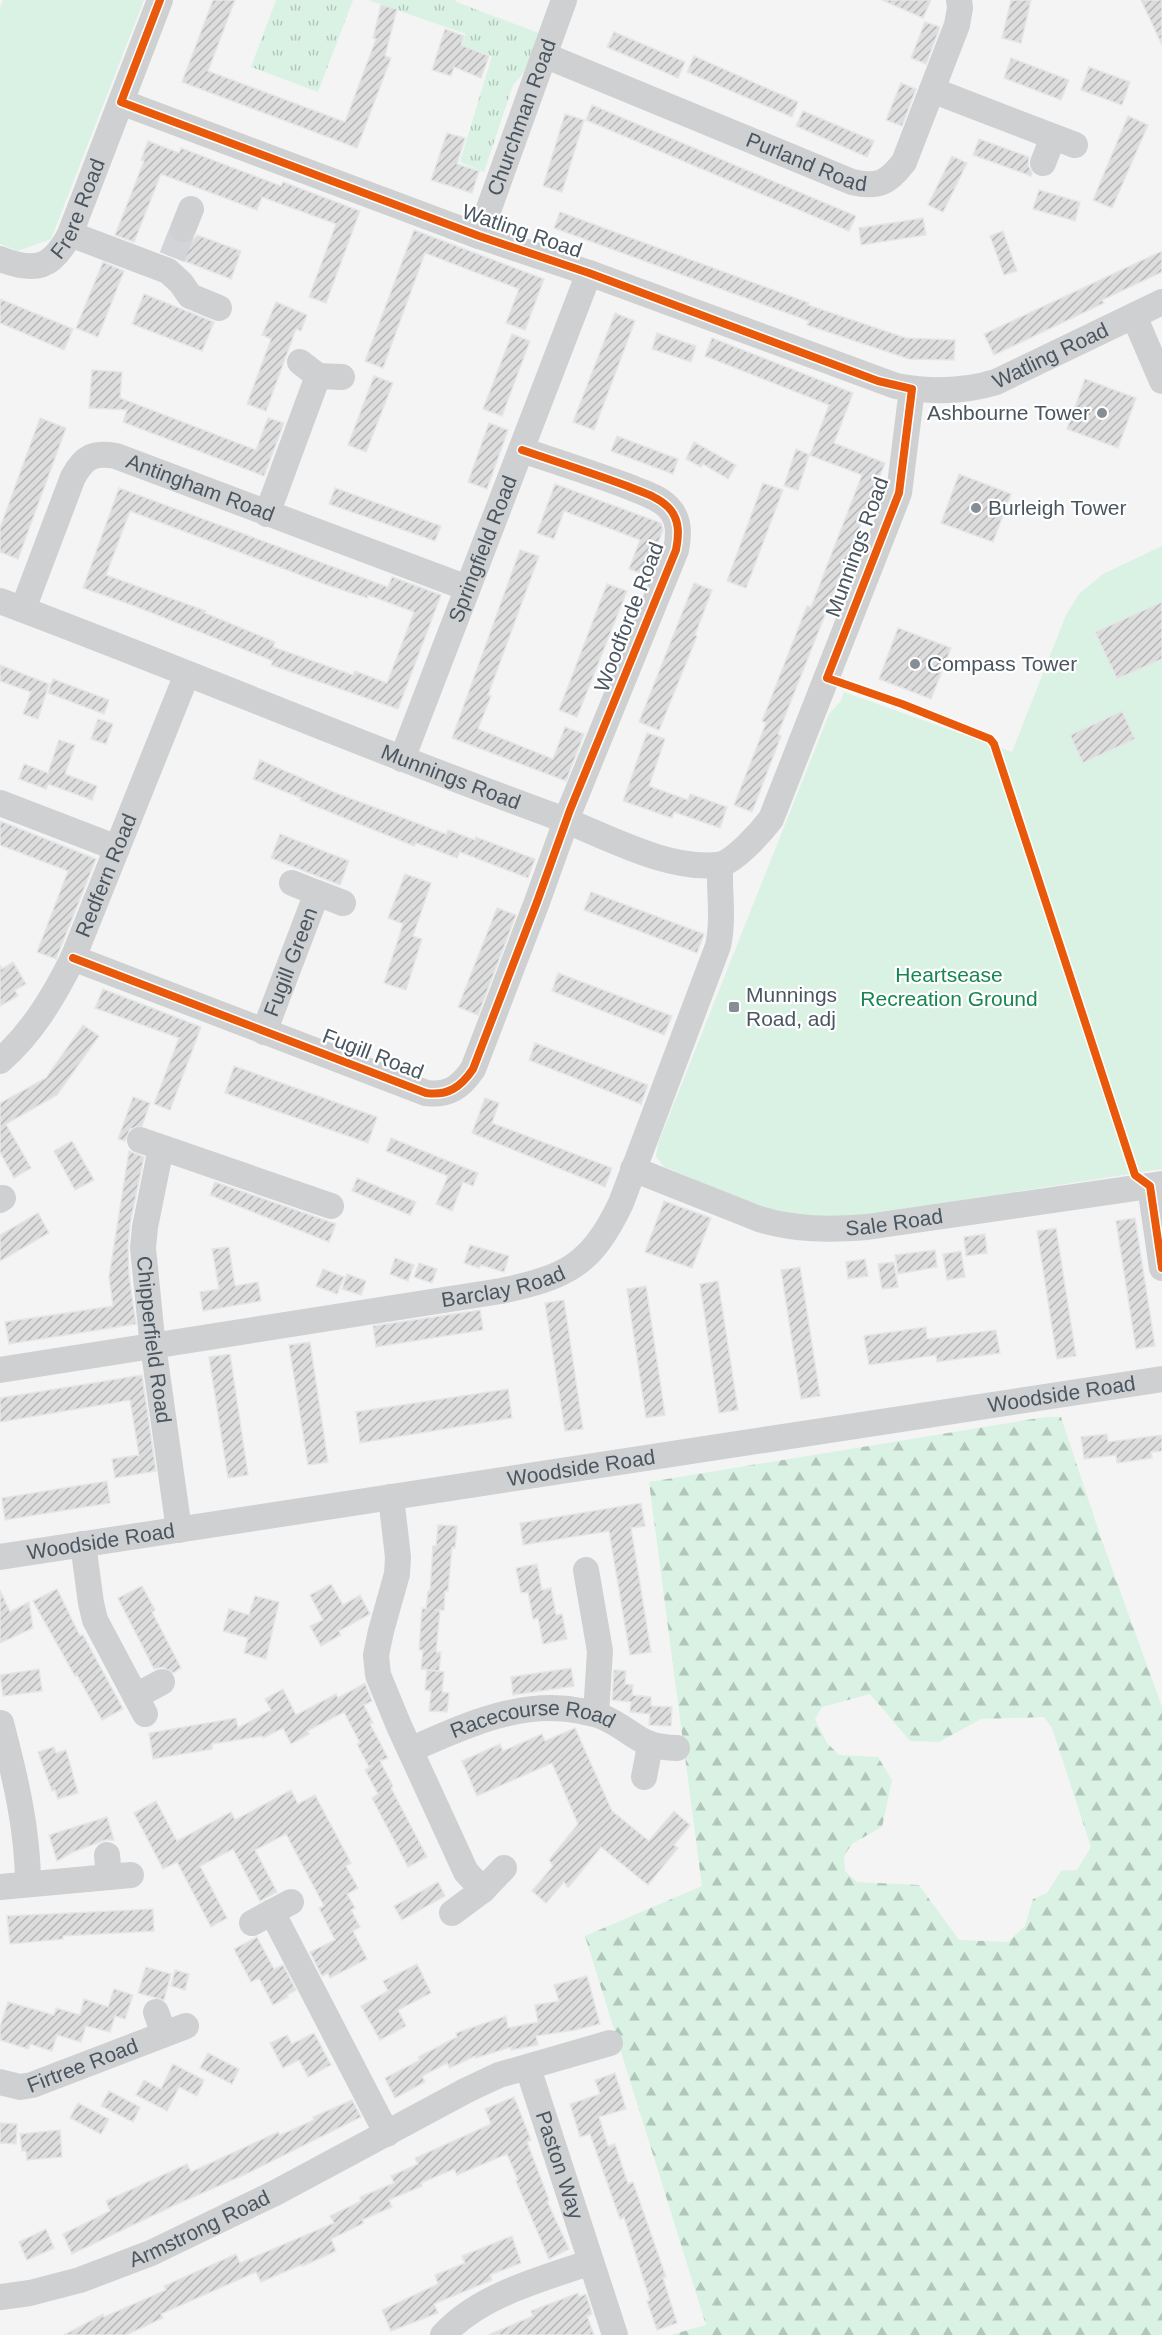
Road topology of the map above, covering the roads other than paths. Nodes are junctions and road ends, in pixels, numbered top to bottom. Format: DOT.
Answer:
graph roads {
  1 [pos="160,0"];
  2 [pos="564,0"];
  3 [pos="959,0"];
  4 [pos="544,55"];
  5 [pos="932,90"];
  6 [pos="120,102"];
  7 [pos="1043,163"];
  8 [pos="70,234"];
  9 [pos="479,236"];
  10 [pos="0,259"];
  11 [pos="589,273"];
  12 [pos="1162,302"];
  13 [pos="219,308"];
  14 [pos="1134,315"];
  15 [pos="320,372"];
  16 [pos="1162,381"];
  17 [pos="912,389"];
  18 [pos="522,450"];
  19 [pos="267,514"];
  20 [pos="467,588"];
  21 [pos="12,605"];
  22 [pos="187,674"];
  23 [pos="402,759"];
  24 [pos="0,803"];
  25 [pos="567,821"];
  26 [pos="117,848"];
  27 [pos="720,865"];
  28 [pos="292,883"];
  29 [pos="317,893"];
  30 [pos="343,903"];
  31 [pos="73,958"];
  32 [pos="264,1032"];
  33 [pos="0,1061"];
  34 [pos="633,1169"];
  35 [pos="1156,1185"];
  36 [pos="331,1206"];
  37 [pos="1162,1268"];
  38 [pos="153,1346"];
  39 [pos="0,1370"];
  40 [pos="1162,1379"];
  41 [pos="391,1497"];
  42 [pos="179,1530"];
  43 [pos="83,1544"];
  44 [pos="0,1557"];
  45 [pos="586,1570"];
  46 [pos="162,1682"];
  47 [pos="596,1714"];
  48 [pos="11,1733"];
  49 [pos="650,1746"];
  50 [pos="677,1748"];
  51 [pos="410,1750"];
  52 [pos="644,1777"];
  53 [pos="504,1868"];
  54 [pos="116,1869"];
  55 [pos="28,1884"];
  56 [pos="0,1887"];
  57 [pos="483,1890"];
  58 [pos="452,1912"];
  59 [pos="272,1913"];
  60 [pos="169,2024"];
  61 [pos="610,2043"];
  62 [pos="528,2068"];
  63 [pos="0,2082"];
  64 [pos="387,2134"];
  65 [pos="591,2262"];
  66 [pos="0,2297"];
  67 [pos="443,2335"];
  68 [pos="615,2335"];
  1 -- 6 [label="street, Frere Road"];
  2 -- 4 [label="street, Churchman Road"];
  3 -- 5 [label="street, Purland Road"];
  4 -- 5 [label="street, Purland Road"];
  4 -- 9 [label="street, Churchman Road"];
  5 -- 7 [label="street"];
  6 -- 8 [label="street, Frere Road"];
  6 -- 9 [label="street, Watling Road"];
  8 -- 10 [label="street, Frere Road"];
  8 -- 13 [label="street"];
  9 -- 11 [label="street, Watling Road"];
  11 -- 17 [label="street, Watling Road"];
  11 -- 18 [label="street, Springfield Road"];
  12 -- 14 [label="street, Watling Road"];
  14 -- 16 [label="street"];
  14 -- 17 [label="street, Watling Road"];
  15 -- 19 [label="street"];
  17 -- 27 [label="street, Munnings Road"];
  18 -- 20 [label="street, Springfield Road"];
  18 -- 25 [label="street, Woodforde Road"];
  19 -- 20 [label="street, Antingham Road"];
  19 -- 21 [label="street, Antingham Road"];
  20 -- 23 [label="street, Springfield Road"];
  21 -- 22 [label="street, Munnings Road"];
  22 -- 23 [label="street, Munnings Road"];
  22 -- 26 [label="street, Redfern Road"];
  23 -- 25 [label="street, Munnings Road"];
  24 -- 26 [label="street"];
  25 -- 27 [label="street, Munnings Road"];
  25 -- 32 [label="street, Fugill Road"];
  26 -- 31 [label="street, Redfern Road"];
  27 -- 34 [label="street, Barclay Road"];
  28 -- 29 [label="street, Fugill Green"];
  29 -- 30 [label="street, Fugill Green"];
  29 -- 32 [label="street, Fugill Green"];
  31 -- 32 [label="street, Fugill Road"];
  31 -- 33 [label="street, Redfern Road"];
  34 -- 35 [label="street, Sale Road"];
  34 -- 38 [label="street, Barclay Road"];
  35 -- 37 [label="street"];
  36 -- 38 [label="street, Chipperfield Road"];
  38 -- 39 [label="street, Barclay Road"];
  38 -- 42 [label="street, Chipperfield Road"];
  40 -- 41 [label="street, Woodside Road"];
  41 -- 42 [label="street, Woodside Road"];
  41 -- 51 [label="street"];
  42 -- 43 [label="street, Woodside Road"];
  43 -- 44 [label="street, Woodside Road"];
  43 -- 46 [label="street"];
  45 -- 47 [label="street"];
  47 -- 49 [label="street, Racecourse Road"];
  47 -- 51 [label="street, Racecourse Road"];
  48 -- 55 [label="street"];
  49 -- 50 [label="street, Racecourse Road"];
  49 -- 52 [label="street"];
  51 -- 57 [label="street"];
  53 -- 57 [label="street"];
  54 -- 55 [label="street"];
  55 -- 56 [label="street"];
  57 -- 58 [label="street"];
  59 -- 64 [label="street"];
  60 -- 63 [label="street, Firtree Road"];
  61 -- 62 [label="street, Armstrong Road"];
  62 -- 64 [label="street, Armstrong Road"];
  62 -- 65 [label="street, Paston Way"];
  64 -- 66 [label="street, Armstrong Road"];
  65 -- 67 [label="street"];
  65 -- 68 [label="street, Paston Way"];
}
